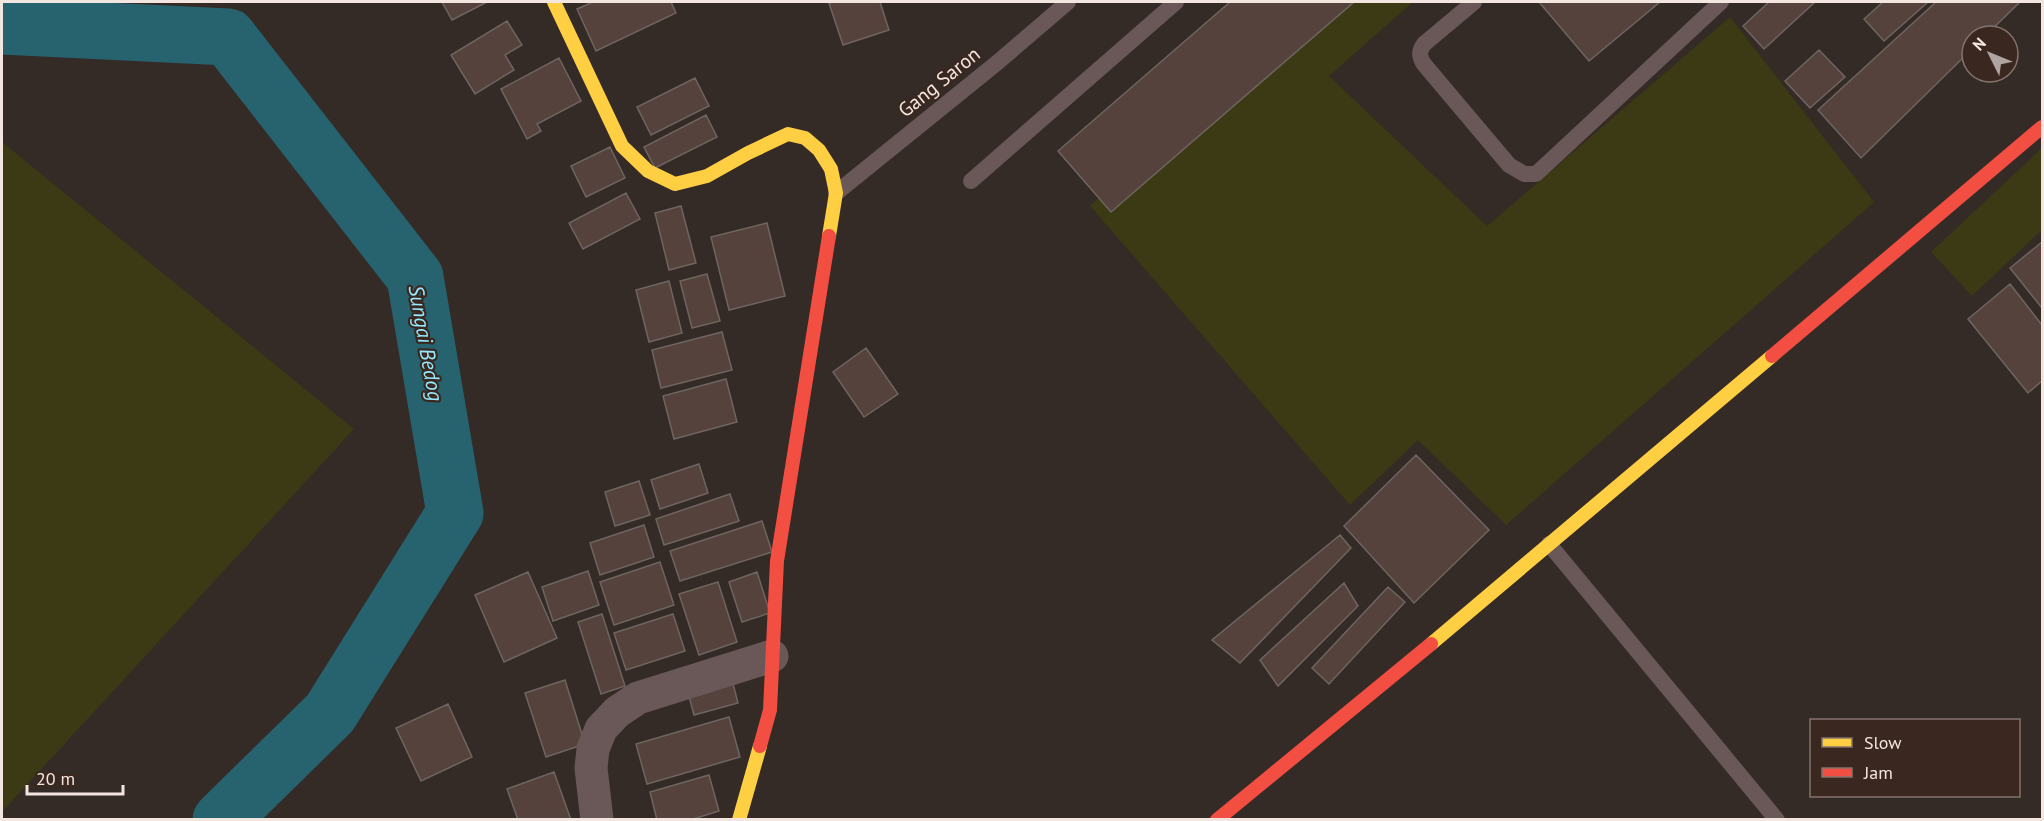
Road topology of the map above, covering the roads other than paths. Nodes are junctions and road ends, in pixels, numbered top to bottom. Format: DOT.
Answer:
graph roads {
  1 [pos="554,2"];
  2 [pos="1068,2"];
  3 [pos="1176,2"];
  4 [pos="1474,2"];
  5 [pos="1721,2"];
  6 [pos="2043,128"];
  7 [pos="971,181"];
  8 [pos="836,193"];
  9 [pos="1549,544"];
  10 [pos="772,657"];
  11 [pos="597,819"];
  12 [pos="739,819"];
  13 [pos="1217,819"];
  14 [pos="1777,819"];
  1 -- 8 [label="street"];
  2 -- 8 [label="lane, Gang Saron"];
  3 -- 7 [label="lane"];
  4 -- 5 [label="lane"];
  6 -- 9 [label="street"];
  8 -- 10 [label="street"];
  9 -- 13 [label="street"];
  9 -- 14 [label="lane"];
  10 -- 11 [label="street"];
  10 -- 12 [label="street"];
}
